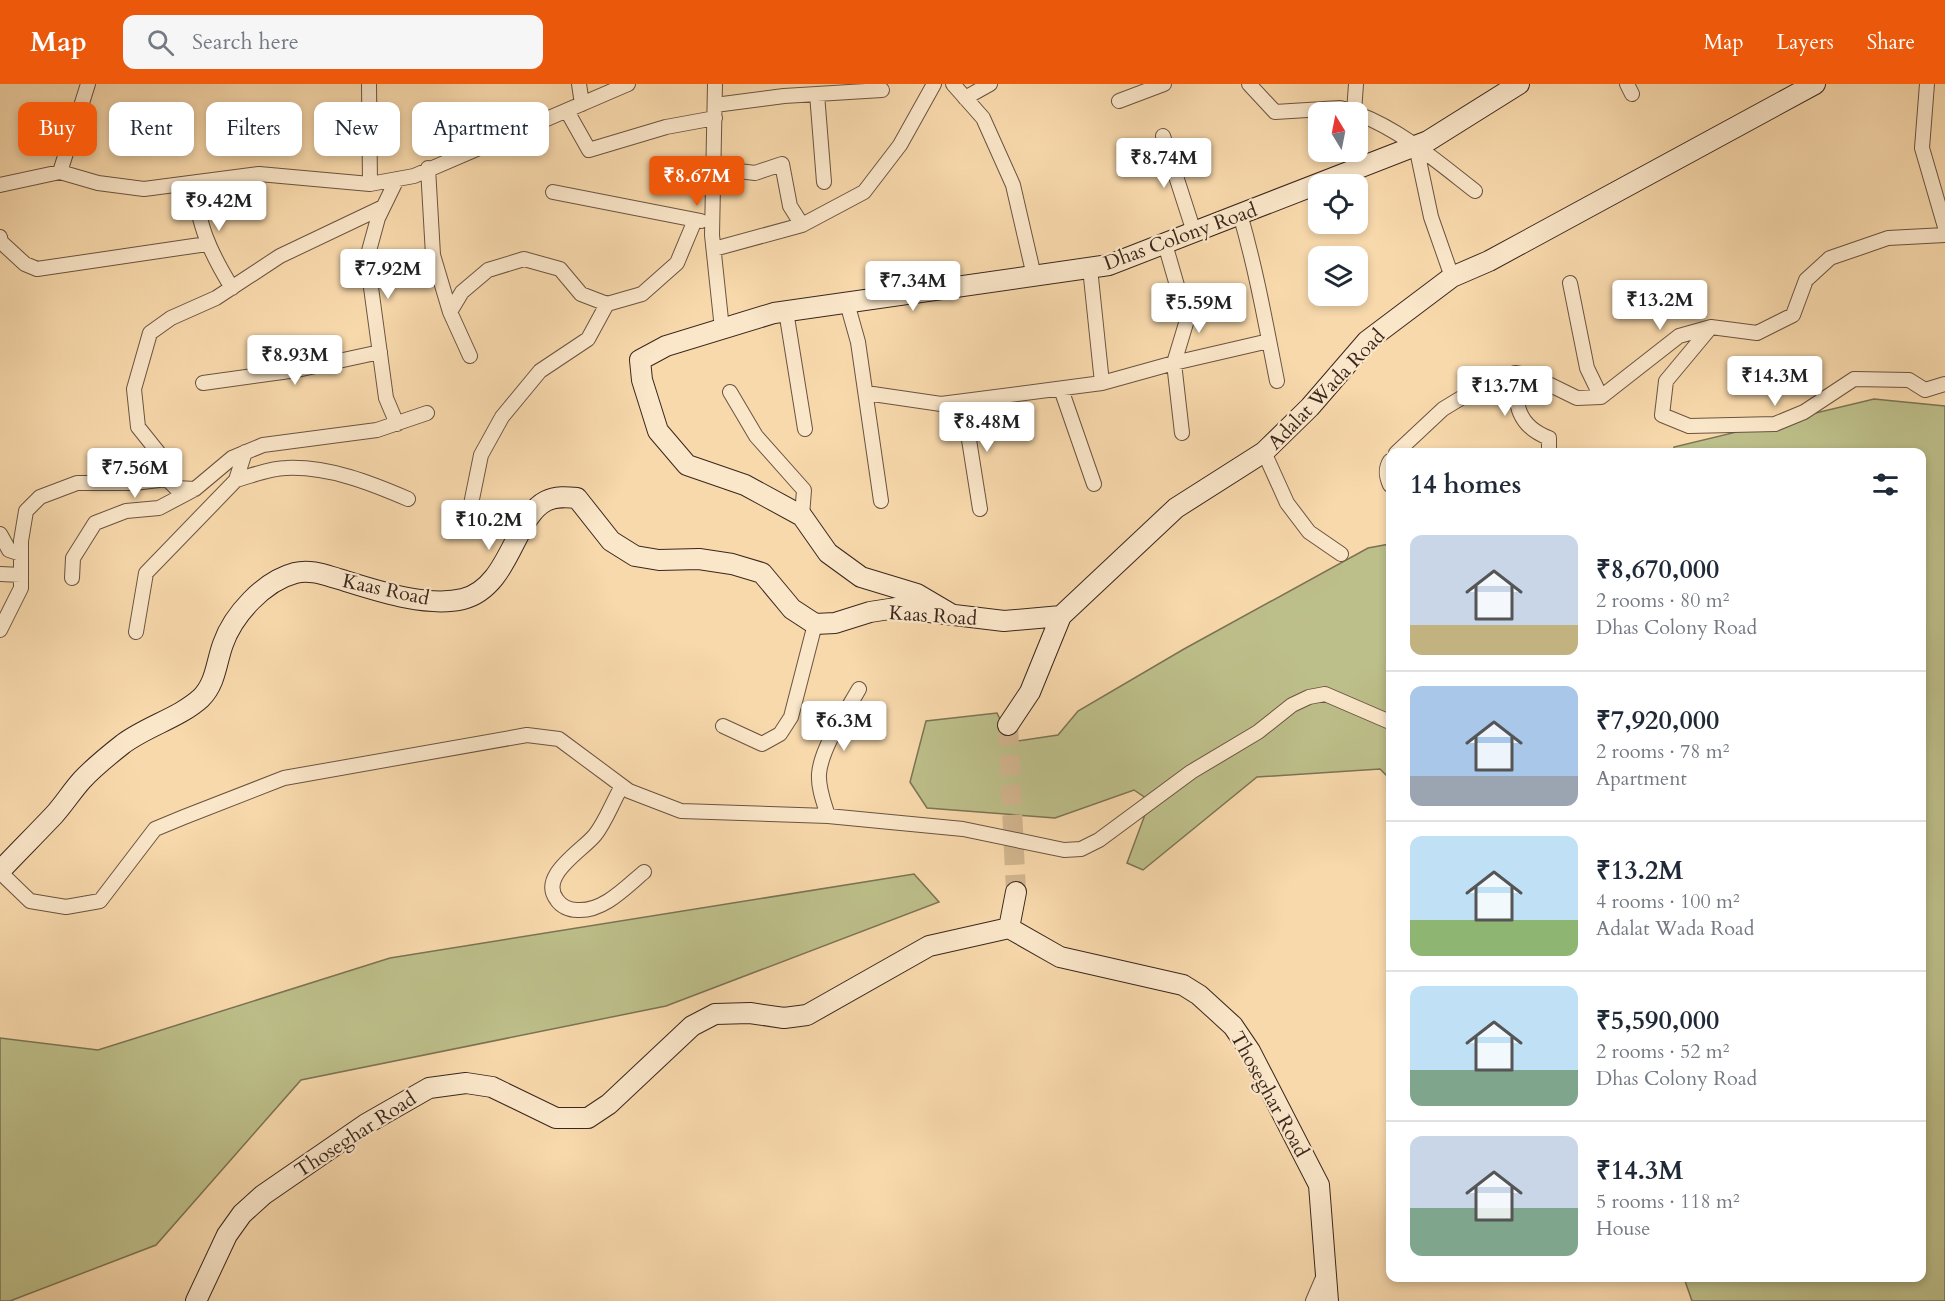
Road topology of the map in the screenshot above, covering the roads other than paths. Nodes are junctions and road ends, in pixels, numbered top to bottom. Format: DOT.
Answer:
graph roads {
  1 [pos="88,84"];
  2 [pos="369,84"];
  3 [pos="579,84"];
  4 [pos="628,84"];
  5 [pos="715,84"];
  6 [pos="934,84"];
  7 [pos="953,84"];
  8 [pos="990,84"];
  9 [pos="1164,84"];
  10 [pos="1249,84"];
  11 [pos="1356,84"];
  12 [pos="1519,84"];
  13 [pos="1815,84"];
  14 [pos="1927,84"];
  15 [pos="882,90"];
  16 [pos="817,94"];
  17 [pos="965,98"];
  18 [pos="1119,101"];
  19 [pos="582,104"];
  20 [pos="567,111"];
  21 [pos="715,111"];
  22 [pos="1368,118"];
  23 [pos="1163,136"];
  24 [pos="1416,146"];
  25 [pos="428,168"];
  26 [pos="714,168"];
  27 [pos="60,172"];
  28 [pos="397,179"];
  29 [pos="824,182"];
  30 [pos="192,183"];
  31 [pos="370,184"];
  32 [pos="0,186"];
  33 [pos="1476,191"];
  34 [pos="553,192"];
  35 [pos="383,207"];
  36 [pos="1240,214"];
  37 [pos="695,220"];
  38 [pos="712,221"];
  39 [pos="802,225"];
  40 [pos="1945,226"];
  41 [pos="1194,232"];
  42 [pos="1945,235"];
  43 [pos="0,237"];
  44 [pos="207,244"];
  45 [pos="1165,244"];
  46 [pos="714,249"];
  47 [pos="1090,268"];
  48 [pos="1034,276"];
  49 [pos="1452,277"];
  50 [pos="1570,283"];
  51 [pos="232,288"];
  52 [pos="848,303"];
  53 [pos="607,304"];
  54 [pos="786,311"];
  55 [pos="450,312"];
  56 [pos="1711,327"];
  57 [pos="722,329"];
  58 [pos="1269,341"];
  59 [pos="380,352"];
  60 [pos="470,356"];
  61 [pos="1174,363"];
  62 [pos="1515,373"];
  63 [pos="1278,381"];
  64 [pos="203,383"];
  65 [pos="1102,383"];
  66 [pos="1945,384"];
  67 [pos="1062,389"];
  68 [pos="730,392"];
  69 [pos="866,393"];
  70 [pos="1601,397"];
  71 [pos="963,402"];
  72 [pos="427,413"];
  73 [pos="397,424"];
  74 [pos="805,429"];
  75 [pos="1182,433"];
  76 [pos="1401,448"];
  77 [pos="1549,448"];
  78 [pos="245,452"];
  79 [pos="1264,452"];
  80 [pos="167,479"];
  81 [pos="236,480"];
  82 [pos="1094,484"];
  83 [pos="195,489"];
  84 [pos="408,499"];
  85 [pos="880,501"];
  86 [pos="470,509"];
  87 [pos="980,510"];
  88 [pos="802,516"];
  89 [pos="0,534"];
  90 [pos="21,554"];
  91 [pos="1341,554"];
  92 [pos="0,574"];
  93 [pos="21,575"];
  94 [pos="72,578"];
  95 [pos="951,614"];
  96 [pos="1061,616"];
  97 [pos="815,624"];
  98 [pos="0,630"];
  99 [pos="136,632"];
  100 [pos="859,689"];
  101 [pos="1386,720"];
  102 [pos="1008,725"];
  103 [pos="723,726"];
  104 [pos="622,786"];
  105 [pos="828,816"];
  106 [pos="0,871"];
  107 [pos="644,872"];
  108 [pos="1016,892"];
  109 [pos="1009,928"];
  110 [pos="1327,1270"];
  111 [pos="196,1301"];
  112 [pos="1313,1301"];
  113 [pos="1328,1301"];
  1 -- 27 [label="street"];
  2 -- 31 [label="street"];
  3 -- 19 [label="street"];
  4 -- 19 [label="street"];
  5 -- 21 [label="street"];
  6 -- 39 [label="street"];
  7 -- 17 [label="street"];
  8 -- 17 [label="street"];
  9 -- 18 [label="street"];
  10 -- 11 [label="street"];
  12 -- 24 [label="main road, Dhas Colony Road"];
  13 -- 49 [label="main road, Adalat Wada Road"];
  14 -- 40 [label="street"];
  15 -- 16 [label="street"];
  16 -- 21 [label="street"];
  16 -- 29 [label="street"];
  17 -- 48 [label="street"];
  19 -- 20 [label="street"];
  20 -- 21 [label="street"];
  20 -- 25 [label="street"];
  21 -- 26 [label="street"];
  22 -- 24 [label="street"];
  23 -- 41 [label="street"];
  24 -- 33 [label="street"];
  24 -- 36 [label="main road, Dhas Colony Road"];
  24 -- 49 [label="street"];
  25 -- 28 [label="street"];
  25 -- 55 [label="street"];
  26 -- 38 [label="street"];
  26 -- 39 [label="street"];
  27 -- 30 [label="street"];
  27 -- 32 [label="street"];
  28 -- 31 [label="street"];
  28 -- 35 [label="street"];
  30 -- 31 [label="street"];
  30 -- 44 [label="street"];
  34 -- 37 [label="street"];
  35 -- 51 [label="street"];
  35 -- 59 [label="street"];
  36 -- 41 [label="main road, Dhas Colony Road"];
  36 -- 58 [label="street"];
  37 -- 38 [label="street"];
  37 -- 53 [label="street"];
  38 -- 46 [label="street"];
  39 -- 46 [label="street"];
  41 -- 45 [label="main road, Dhas Colony Road"];
  42 -- 56 [label="street"];
  43 -- 44 [label="street"];
  44 -- 51 [label="street"];
  45 -- 47 [label="main road, Dhas Colony Road"];
  45 -- 61 [label="street"];
  46 -- 57 [label="street"];
  47 -- 48 [label="main road, Dhas Colony Road"];
  47 -- 65 [label="street"];
  48 -- 52 [label="main road, Dhas Colony Road"];
  49 -- 79 [label="main road, Adalat Wada Road"];
  50 -- 70 [label="street"];
  51 -- 80 [label="street"];
  52 -- 54 [label="main road, Dhas Colony Road"];
  52 -- 69 [label="street"];
  53 -- 55 [label="street"];
  53 -- 86 [label="street"];
  54 -- 57 [label="main road, Dhas Colony Road"];
  54 -- 74 [label="street"];
  55 -- 60 [label="street"];
  56 -- 66 [label="street"];
  56 -- 70 [label="street"];
  57 -- 88 [label="main road, Dhas Colony Road"];
  58 -- 61 [label="street"];
  58 -- 63 [label="street"];
  59 -- 64 [label="street"];
  59 -- 73 [label="street"];
  61 -- 65 [label="street"];
  61 -- 75 [label="street"];
  62 -- 70 [label="street"];
  62 -- 76 [label="street"];
  62 -- 77 [label="street"];
  65 -- 67 [label="street"];
  67 -- 71 [label="street"];
  67 -- 82 [label="street"];
  68 -- 88 [label="street"];
  69 -- 71 [label="street"];
  69 -- 85 [label="street"];
  71 -- 87 [label="street"];
  72 -- 73 [label="street"];
  73 -- 78 [label="street"];
  78 -- 81 [label="street"];
  78 -- 83 [label="street"];
  79 -- 91 [label="street"];
  79 -- 96 [label="main road, Adalat Wada Road"];
  80 -- 83 [label="street"];
  80 -- 90 [label="street"];
  81 -- 84 [label="street"];
  81 -- 99 [label="street"];
  83 -- 94 [label="street"];
  88 -- 95 [label="main road, Dhas Colony Road"];
  89 -- 90 [label="street"];
  90 -- 93 [label="street"];
  92 -- 93 [label="street"];
  93 -- 98 [label="street"];
  95 -- 96 [label="main road, Kaas Road"];
  95 -- 97 [label="main road, Kaas Road"];
  96 -- 102 [label="main road, Adalat Wada Road"];
  97 -- 103 [label="street"];
  97 -- 106 [label="main road, Kaas Road"];
  100 -- 105 [label="street"];
  101 -- 105 [label="street"];
  104 -- 105 [label="street"];
  104 -- 106 [label="street"];
  104 -- 107 [label="street"];
  108 -- 109 [label="main road"];
  109 -- 110 [label="main road, Thoseghar Road"];
  109 -- 111 [label="main road, Thoseghar Road"];
  110 -- 112 [label="street"];
  110 -- 113 [label="main road, Thoseghar Road"];
}
